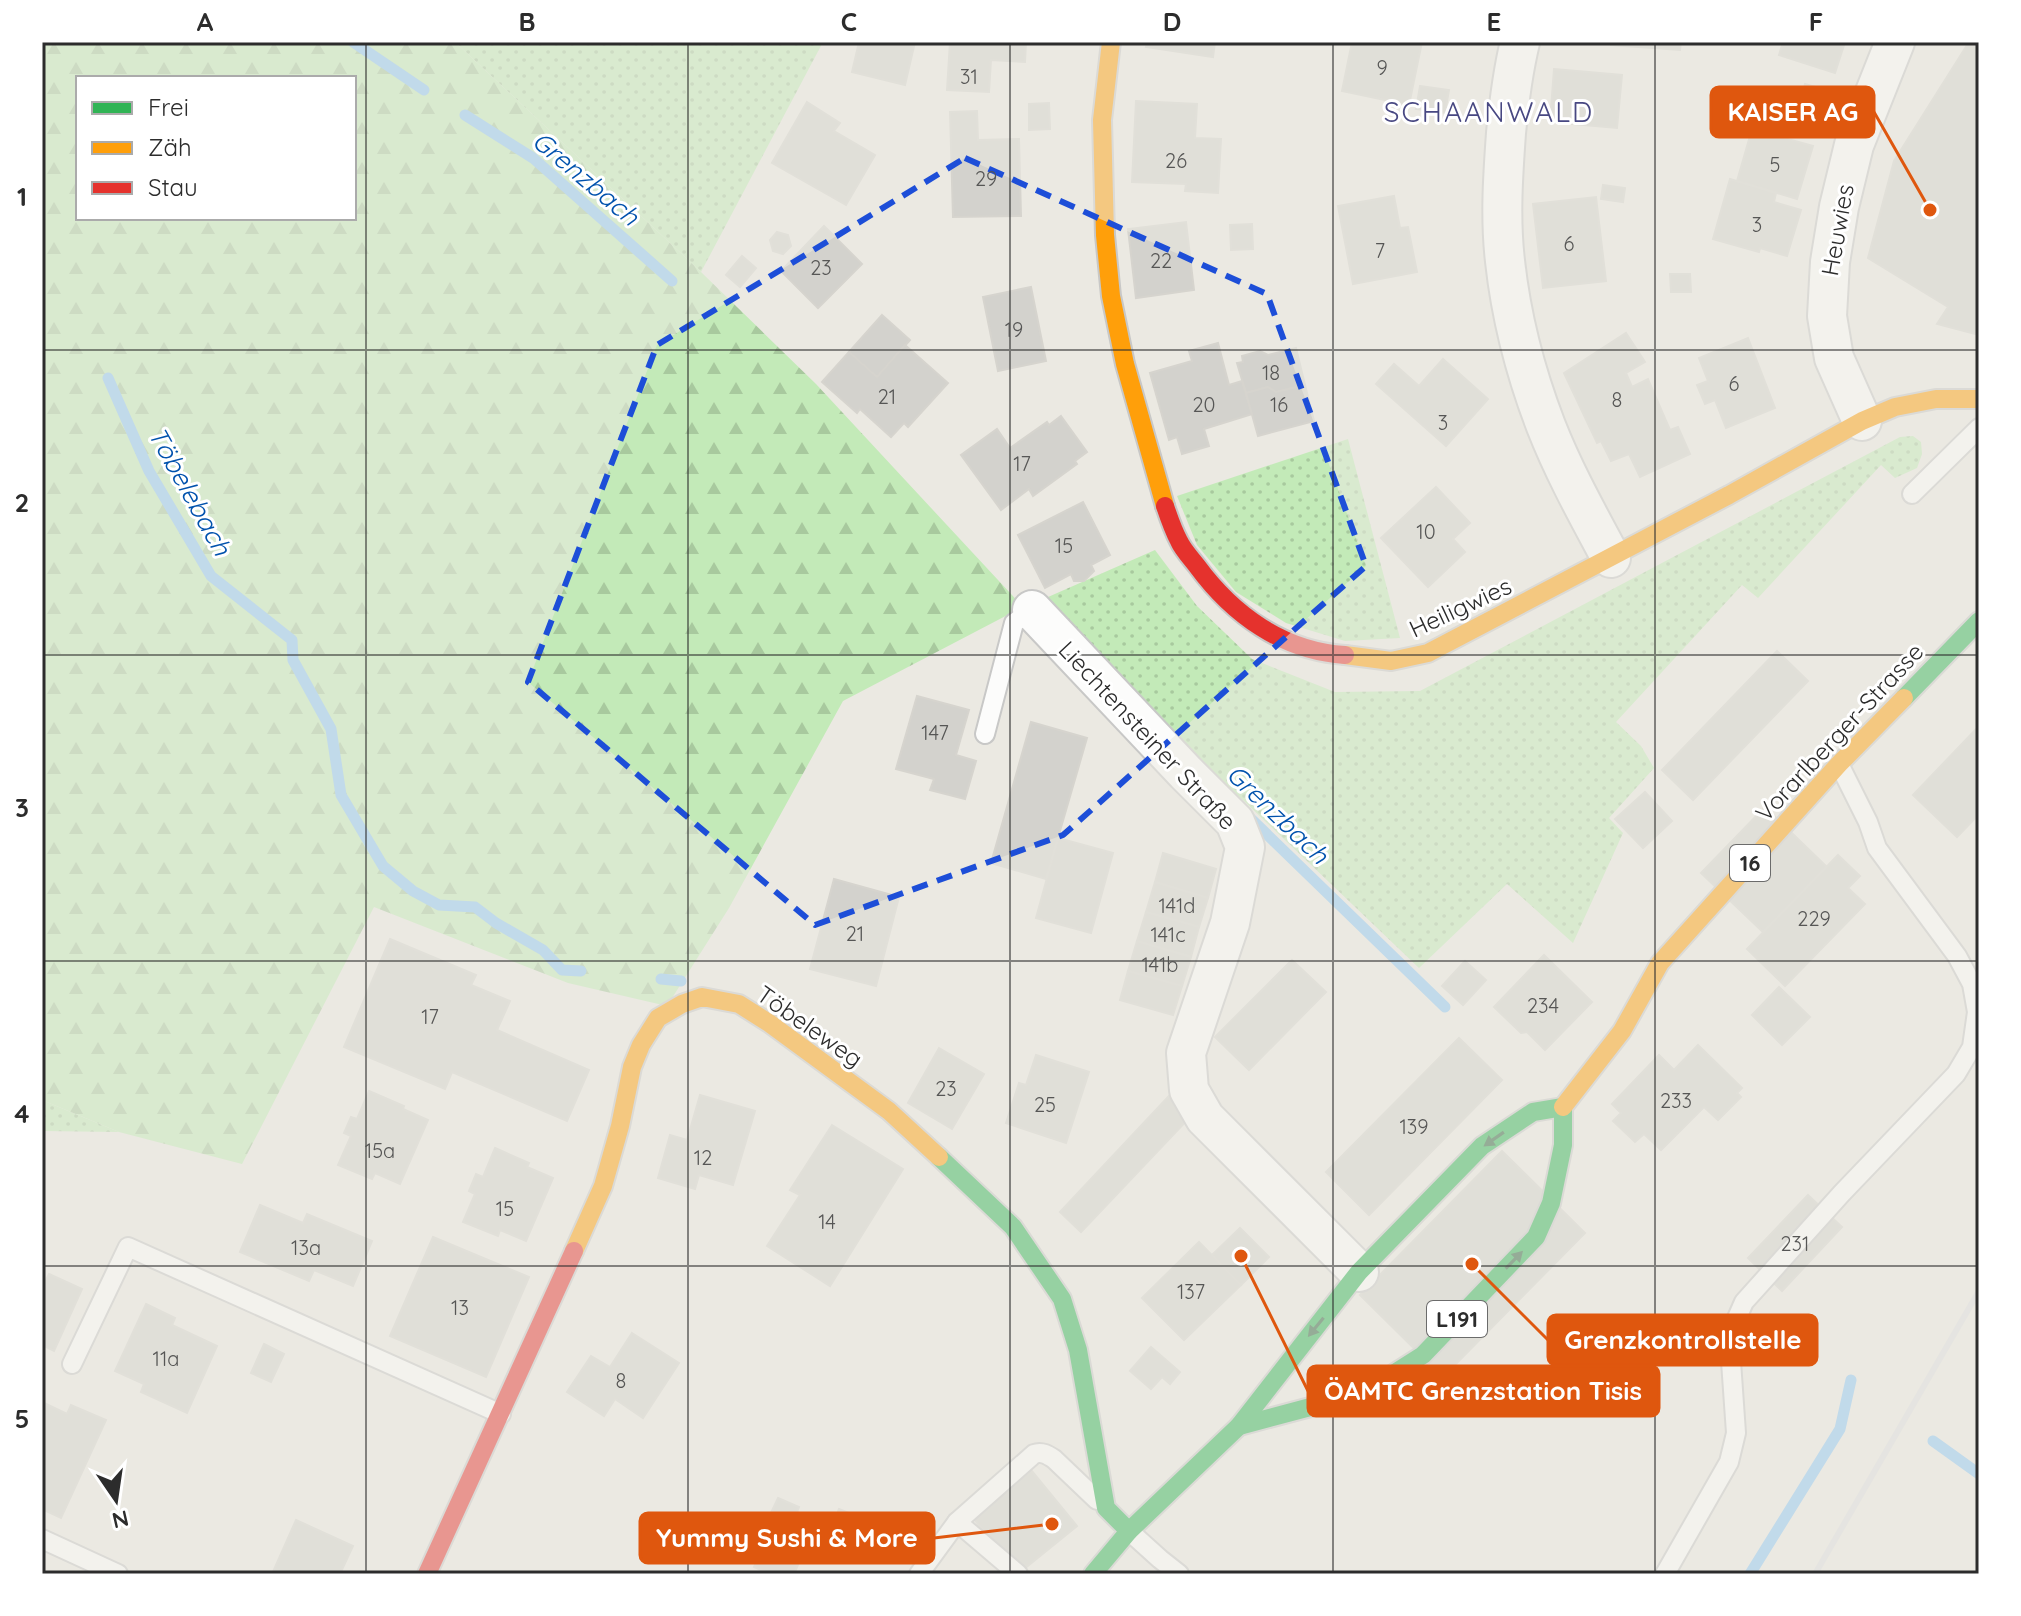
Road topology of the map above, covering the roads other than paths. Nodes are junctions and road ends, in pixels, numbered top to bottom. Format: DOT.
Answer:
graph roads {
  1 [pos="1111,42"];
  2 [pos="1520,42"];
  3 [pos="1895,42"];
  4 [pos="1979,399"];
  5 [pos="1862,421"];
  6 [pos="1979,428"];
  7 [pos="1912,494"];
  8 [pos="1611,558"];
  9 [pos="1032,610"];
  10 [pos="1979,621"];
  11 [pos="985,734"];
  12 [pos="1839,764"];
  13 [pos="1563,1107"];
  14 [pos="1359,1272"];
  15 [pos="72,1364"];
  16 [pos="501,1414"];
  17 [pos="1239,1426"];
  18 [pos="1106,1508"];
  19 [pos="957,1522"];
  20 [pos="1129,1531"];
  21 [pos="42,1539"];
  22 [pos="118,1574"];
  23 [pos="427,1574"];
  24 [pos="919,1574"];
  25 [pos="1018,1574"];
  26 [pos="1093,1574"];
  27 [pos="1179,1574"];
  28 [pos="1665,1574"];
  1 -- 8 [label="street, Heiligwies"];
  2 -- 8 [label="street"];
  3 -- 5 [label="street, Heuwies"];
  4 -- 5 [label="street, Heiligwies"];
  5 -- 8 [label="street, Heiligwies"];
  6 -- 7 [label="lane"];
  9 -- 11 [label="lane"];
  9 -- 14 [label="street, Liechtensteiner Straße"];
  10 -- 12 [label="street, Vorarlberger-Strasse / 16"];
  12 -- 13 [label="street, Vorarlberger-Strasse / 16"];
  12 -- 28 [label="lane"];
  13 -- 14 [label="street, L191, one-way"];
  17 -- 13 [label="street, L191, one-way"];
  14 -- 17 [label="street, L191, one-way"];
  15 -- 16 [label="lane"];
  16 -- 18 [label="street, Töbeleweg"];
  16 -- 23 [label="street, Töbeleweg"];
  17 -- 20 [label="street, L191"];
  18 -- 19 [label="lane"];
  18 -- 20 [label="street"];
  19 -- 24 [label="lane"];
  19 -- 25 [label="lane"];
  20 -- 26 [label="street, L191"];
  20 -- 27 [label="lane"];
  21 -- 22 [label="lane"];
}
